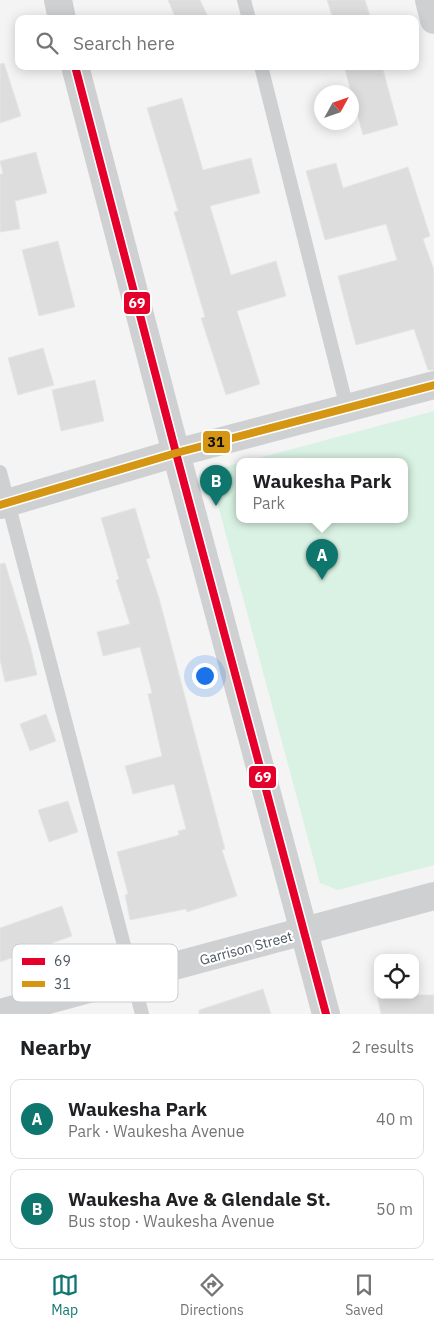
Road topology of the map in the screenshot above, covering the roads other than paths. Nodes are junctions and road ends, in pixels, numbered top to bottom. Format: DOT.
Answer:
graph roads {
  1 [pos="58,0"];
  2 [pos="244,0"];
  3 [pos="429,0"];
  4 [pos="61,15"];
  5 [pos="248,15"];
  6 [pos="434,20"];
  7 [pos="76,70"];
  8 [pos="262,70"];
  9 [pos="434,385"];
  10 [pos="347,408"];
  11 [pos="176,453"];
  12 [pos="0,472"];
  13 [pos="4,504"];
  14 [pos="434,896"];
  15 [pos="304,932"];
  16 [pos="123,944"];
  17 [pos="178,966"];
  18 [pos="41,1002"];
  19 [pos="0,1013"];
  20 [pos="326,1014"];
  1 -- 4 [label="street"];
  2 -- 5 [label="lane"];
  3 -- 6 [label="street"];
  7 -- 11 [label="street"];
  8 -- 10 [label="lane"];
  9 -- 10 [label="street"];
  10 -- 11 [label="street"];
  11 -- 13 [label="street"];
  11 -- 15 [label="street"];
  12 -- 13 [label="lane"];
  13 -- 16 [label="lane"];
  14 -- 15 [label="street, Garrison Street"];
  15 -- 17 [label="street, Garrison Street"];
  15 -- 20 [label="street"];
  18 -- 19 [label="street, Garrison Street"];
}
